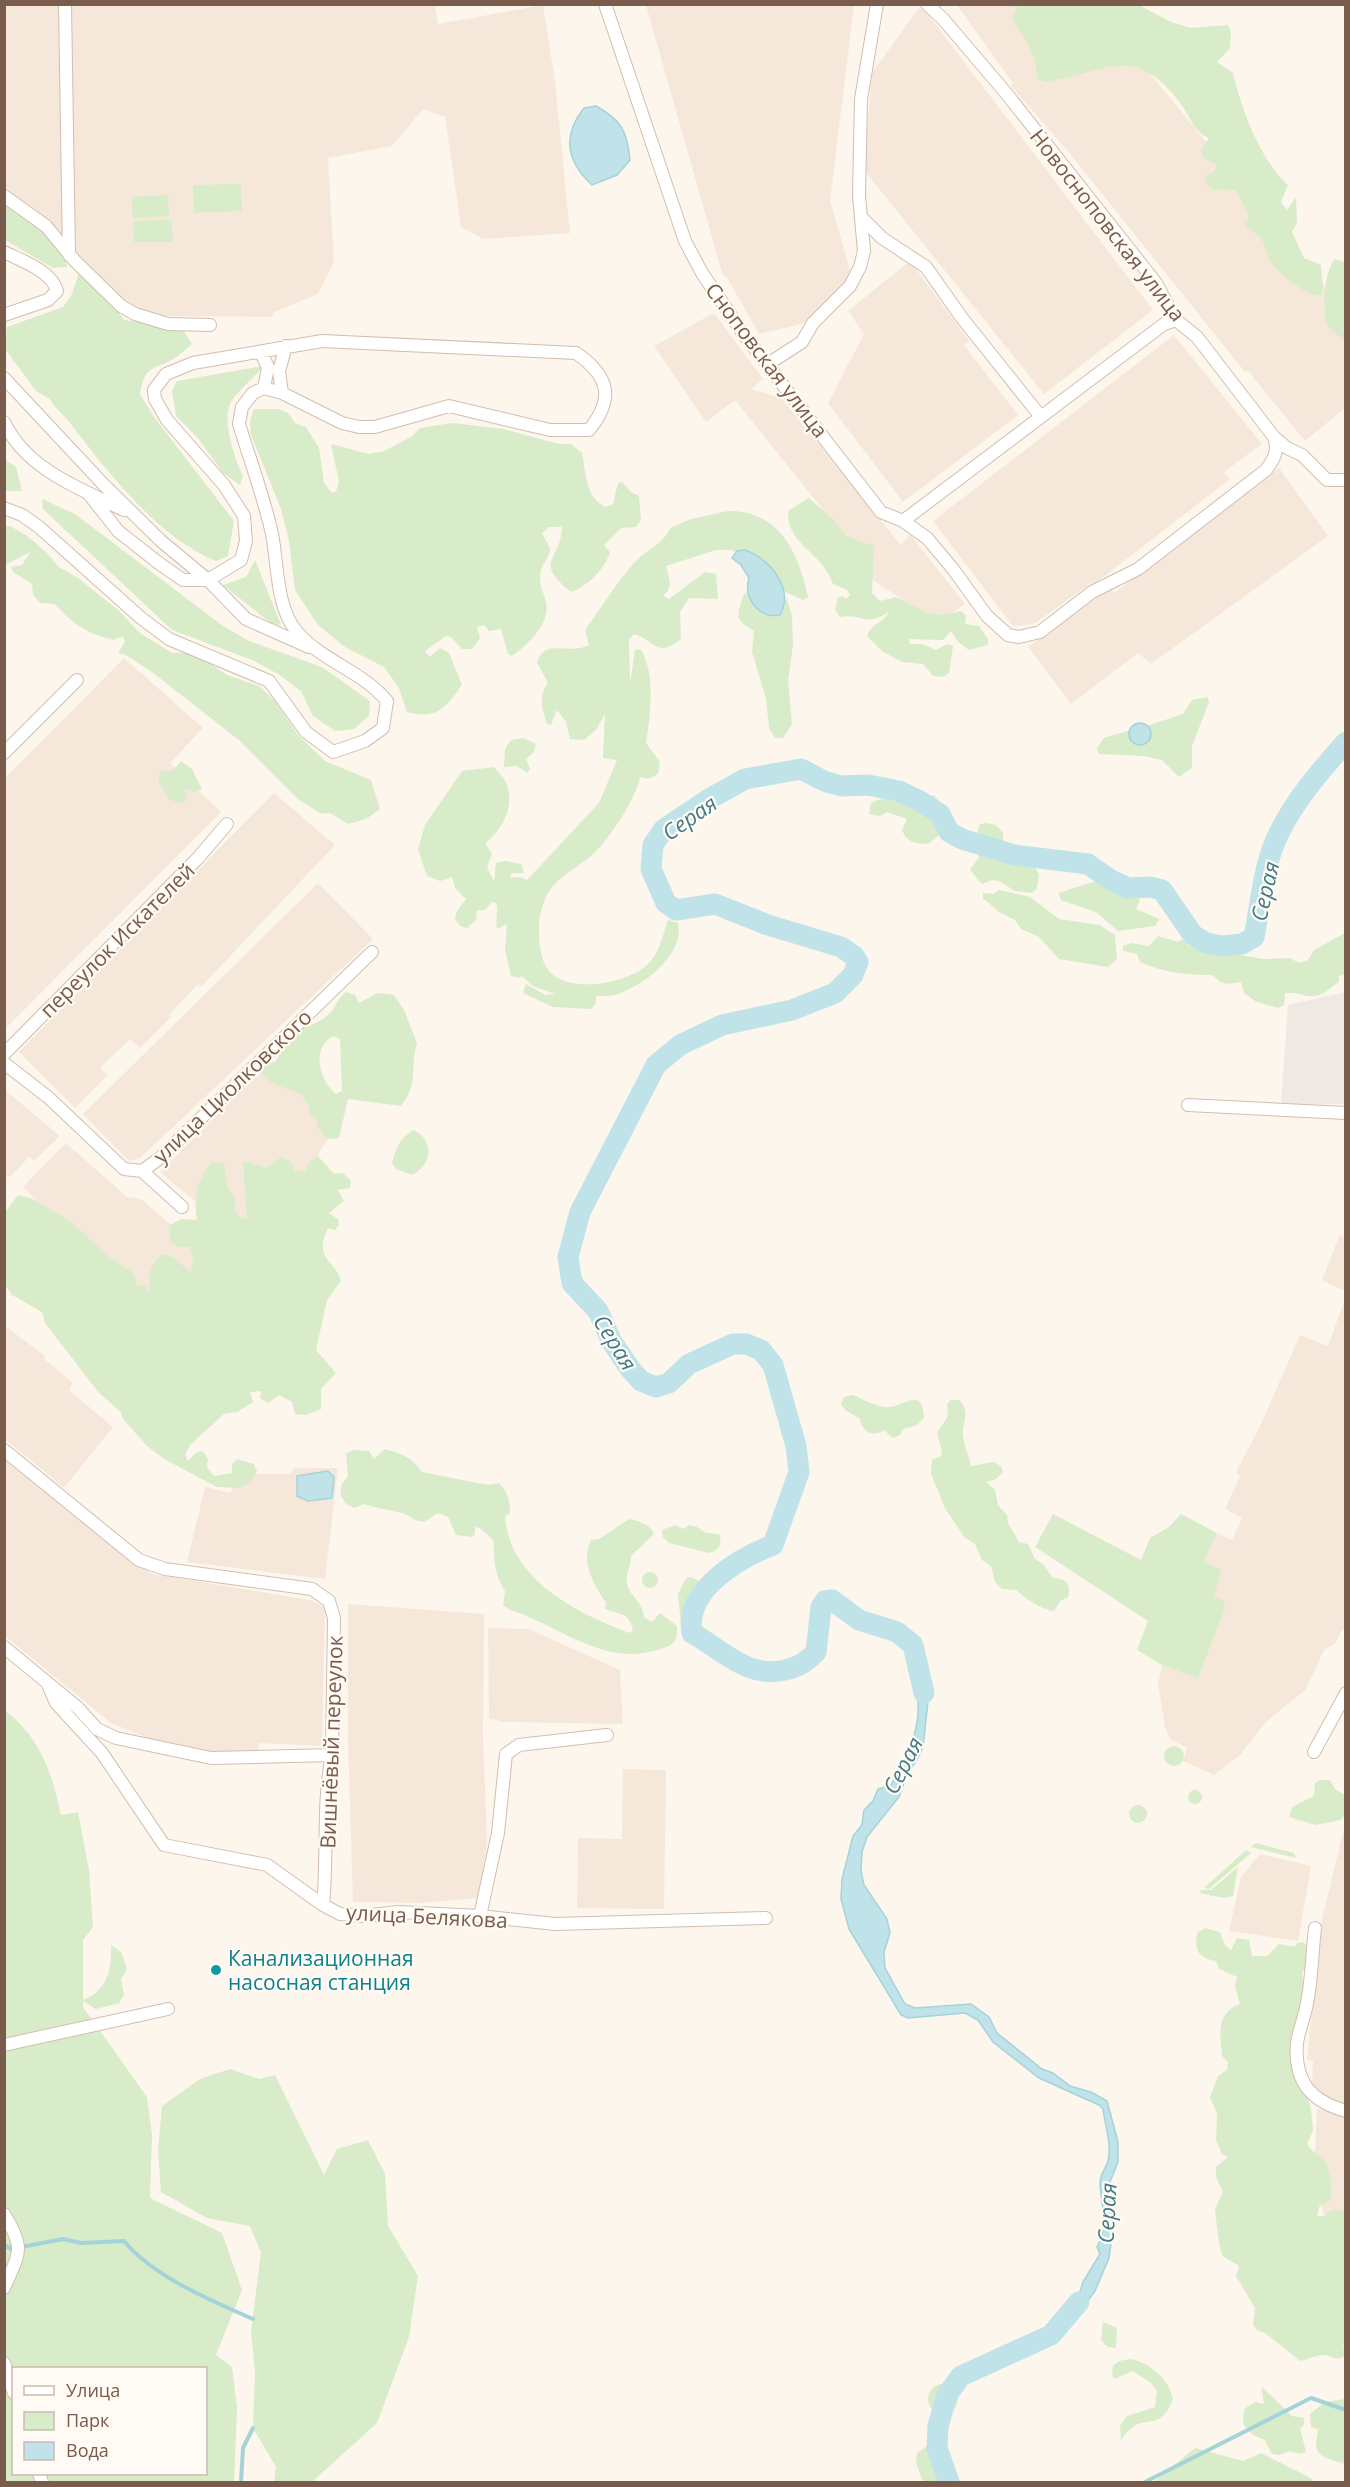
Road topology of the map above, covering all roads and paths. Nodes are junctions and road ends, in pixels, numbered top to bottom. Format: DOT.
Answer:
graph roads {
  1 [pos="65,4"];
  2 [pos="604,4"];
  3 [pos="877,4"];
  4 [pos="927,4"];
  5 [pos="4,196"];
  6 [pos="863,219"];
  7 [pos="4,252"];
  8 [pos="69,255"];
  9 [pos="4,315"];
  10 [pos="1176,320"];
  11 [pos="210,325"];
  12 [pos="286,346"];
  13 [pos="261,353"];
  14 [pos="768,364"];
  15 [pos="4,378"];
  16 [pos="264,388"];
  17 [pos="282,393"];
  18 [pos="1041,417"];
  19 [pos="4,422"];
  20 [pos="1274,437"];
  21 [pos="1346,480"];
  22 [pos="88,493"];
  23 [pos="4,508"];
  24 [pos="134,514"];
  25 [pos="903,521"];
  26 [pos="208,580"];
  27 [pos="313,648"];
  28 [pos="77,680"];
  29 [pos="4,753"];
  30 [pos="227,824"];
  31 [pos="372,952"];
  32 [pos="4,1054"];
  33 [pos="4,1063"];
  34 [pos="1188,1105"];
  35 [pos="1346,1113"];
  36 [pos="142,1171"];
  37 [pos="182,1207"];
  38 [pos="4,1450"];
  39 [pos="4,1647"];
  40 [pos="47,1682"];
  41 [pos="1346,1692"];
  42 [pos="607,1735"];
  43 [pos="1314,1752"];
  44 [pos="332,1755"];
  45 [pos="323,1905"];
  46 [pos="480,1916"];
  47 [pos="766,1918"];
  48 [pos="1315,1929"];
  49 [pos="168,2008"];
  50 [pos="4,2045"];
  51 [pos="1346,2111"];
  52 [pos="4,2214"];
  53 [pos="8,2272"];
  54 [pos="4,2288"];
  55 [pos="4,2363"];
  56 [pos="12,2387"];
  1 -- 8 [label="street"];
  2 -- 14 [label="street, Сноповская улица"];
  3 -- 6 [label="street"];
  4 -- 10 [label="street, Новосноповская улица"];
  5 -- 8 [label="street"];
  6 -- 14 [label="street"];
  6 -- 18 [label="street"];
  7 -- 9 [label="street"];
  8 -- 11 [label="street"];
  10 -- 18 [label="street"];
  10 -- 20 [label="street, Новосноповская улица"];
  12 -- 13 [label="street"];
  12 -- 17 [label="street"];
  12 -- 17 [label="street"];
  13 -- 16 [label="street"];
  13 -- 26 [label="street"];
  14 -- 25 [label="street, Сноповская улица"];
  15 -- 24 [label="street"];
  16 -- 17 [label="street"];
  16 -- 27 [label="street"];
  18 -- 25 [label="street"];
  19 -- 22 [label="street"];
  20 -- 21 [label="street, Новосноповская улица"];
  20 -- 25 [label="street, Сноповская улица"];
  22 -- 24 [label="street"];
  22 -- 26 [label="street"];
  23 -- 27 [label="street"];
  24 -- 26 [label="street"];
  26 -- 27 [label="street"];
  28 -- 29 [label="street"];
  30 -- 32 [label="street, переулок Искателей"];
  31 -- 36 [label="street, улица Циолковского"];
  33 -- 36 [label="street, улица Циолковского"];
  34 -- 35 [label="street"];
  36 -- 37 [label="street"];
  38 -- 44 [label="street, Вишнёвый переулок"];
  39 -- 40 [label="street"];
  40 -- 44 [label="street"];
  40 -- 45 [label="street, улица Белякова"];
  41 -- 43 [label="street"];
  42 -- 46 [label="street"];
  44 -- 45 [label="street, Вишнёвый переулок"];
  45 -- 46 [label="street, улица Белякова"];
  46 -- 47 [label="street, улица Белякова"];
  48 -- 51 [label="street"];
  49 -- 50 [label="street"];
  52 -- 53 [label="street"];
  53 -- 54 [label="street"];
  55 -- 56 [label="street"];
}
